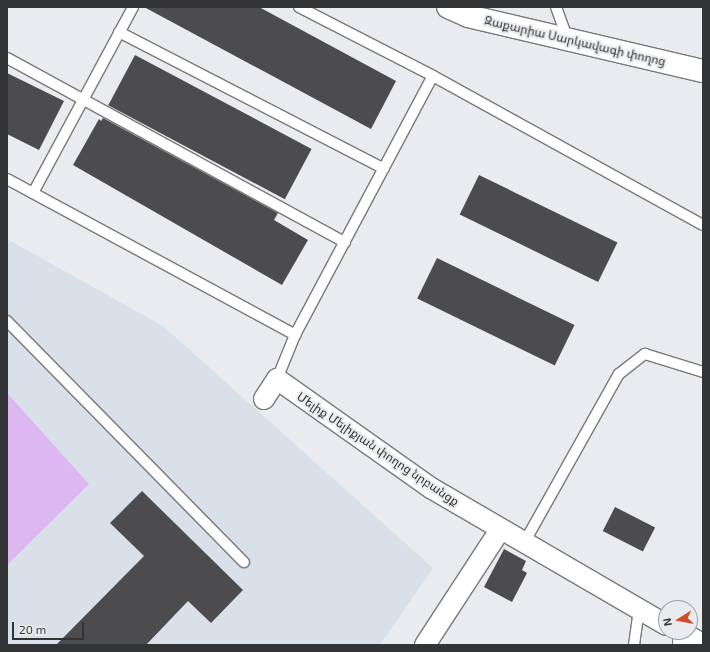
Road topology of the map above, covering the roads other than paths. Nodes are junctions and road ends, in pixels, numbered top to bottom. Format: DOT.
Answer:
graph roads {
  1 [pos="132,7"];
  2 [pos="299,7"];
  3 [pos="448,7"];
  4 [pos="556,7"];
  5 [pos="119,32"];
  6 [pos="567,38"];
  7 [pos="7,58"];
  8 [pos="703,71"];
  9 [pos="433,76"];
  10 [pos="83,100"];
  11 [pos="384,169"];
  12 [pos="7,179"];
  13 [pos="33,193"];
  14 [pos="703,225"];
  15 [pos="345,242"];
  16 [pos="7,321"];
  17 [pos="296,335"];
  18 [pos="703,372"];
  19 [pos="277,380"];
  20 [pos="264,399"];
  21 [pos="500,530"];
  22 [pos="524,544"];
  23 [pos="244,562"];
  24 [pos="639,611"];
  25 [pos="658,621"];
  26 [pos="425,645"];
  27 [pos="634,645"];
  1 -- 5 [label="lane"];
  2 -- 9 [label="lane"];
  3 -- 6 [label="main road, Զաքարիա Սարկավագի փողոց"];
  4 -- 6 [label="lane"];
  5 -- 10 [label="lane"];
  5 -- 11 [label="lane"];
  6 -- 8 [label="main road, Զաքարիա Սարկավագի փողոց"];
  7 -- 10 [label="lane"];
  9 -- 11 [label="lane"];
  9 -- 14 [label="lane"];
  10 -- 13 [label="lane"];
  10 -- 15 [label="lane"];
  11 -- 15 [label="lane"];
  12 -- 13 [label="lane"];
  13 -- 17 [label="lane"];
  15 -- 17 [label="lane"];
  16 -- 23 [label="lane"];
  17 -- 19 [label="lane"];
  18 -- 22 [label="lane"];
  19 -- 20 [label="street"];
  19 -- 21 [label="street, Մելիք Մելիքյան փողոց նրբանցք"];
  21 -- 22 [label="street, Մելիք Մելիքյան փողոց նրբանցք"];
  21 -- 26 [label="street"];
  22 -- 24 [label="street, Մելիք Մելիքյան փողոց նրբանցք"];
  24 -- 25 [label="street, Մելիք Մելիքյան փողոց նրբանցք"];
  24 -- 27 [label="lane"];
}
